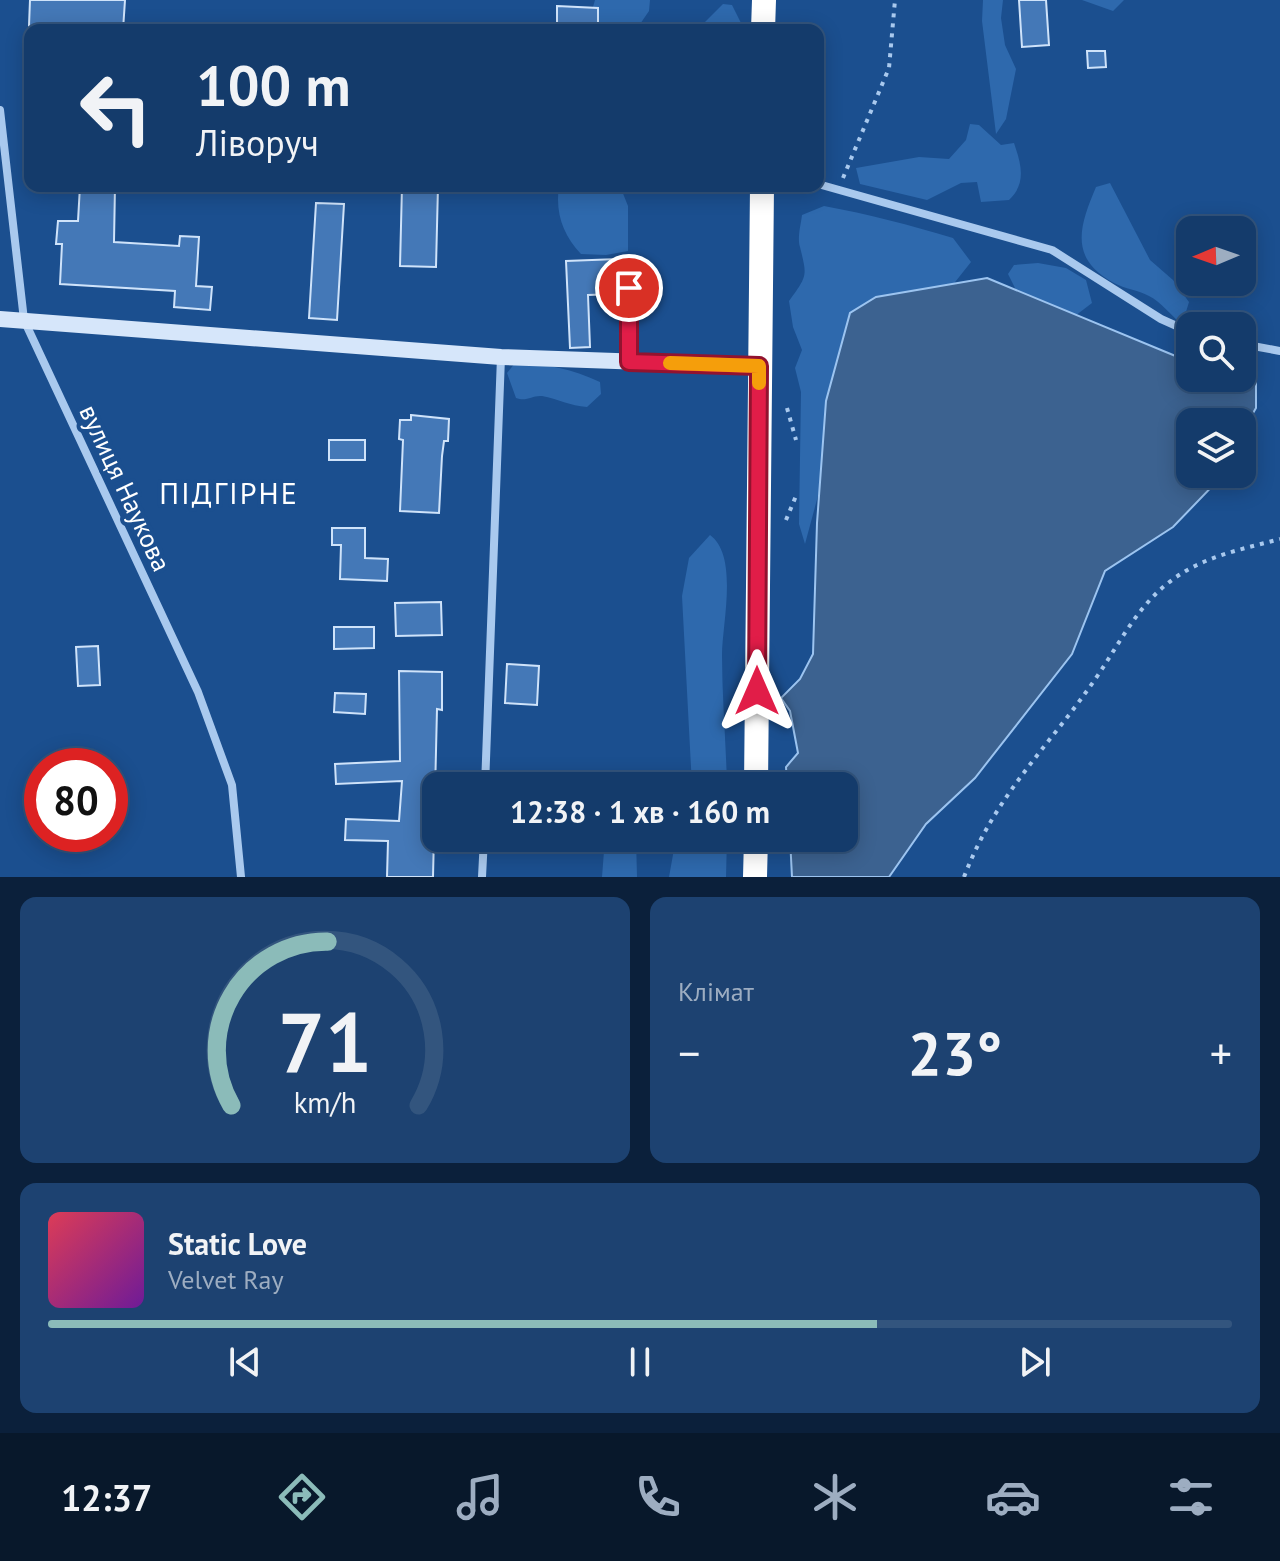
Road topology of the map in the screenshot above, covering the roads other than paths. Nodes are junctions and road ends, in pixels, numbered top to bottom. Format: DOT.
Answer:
graph roads {
  1 [pos="764,0"];
  2 [pos="763,24"];
  3 [pos="0,110"];
  4 [pos="824,185"];
  5 [pos="762,192"];
  6 [pos="629,263"];
  7 [pos="0,319"];
  8 [pos="24,320"];
  9 [pos="1176,326"];
  10 [pos="1256,347"];
  11 [pos="1280,351"];
  12 [pos="501,357"];
  13 [pos="629,362"];
  14 [pos="759,366"];
  15 [pos="486,772"];
  16 [pos="756,772"];
  17 [pos="483,852"];
  18 [pos="756,852"];
  19 [pos="241,877"];
  20 [pos="482,877"];
  21 [pos="755,877"];
  1 -- 2 [label="highway"];
  3 -- 8 [label="street, вулиця Наукова"];
  4 -- 9 [label="street"];
  5 -- 14 [label="highway"];
  6 -- 13 [label="lane"];
  7 -- 8 [label="street"];
  8 -- 12 [label="street"];
  8 -- 19 [label="street, вулиця Наукова"];
  10 -- 11 [label="street"];
  12 -- 13 [label="street"];
  12 -- 15 [label="street"];
  13 -- 14 [label="street"];
  14 -- 16 [label="highway"];
  17 -- 20 [label="street"];
  18 -- 21 [label="highway"];
}
